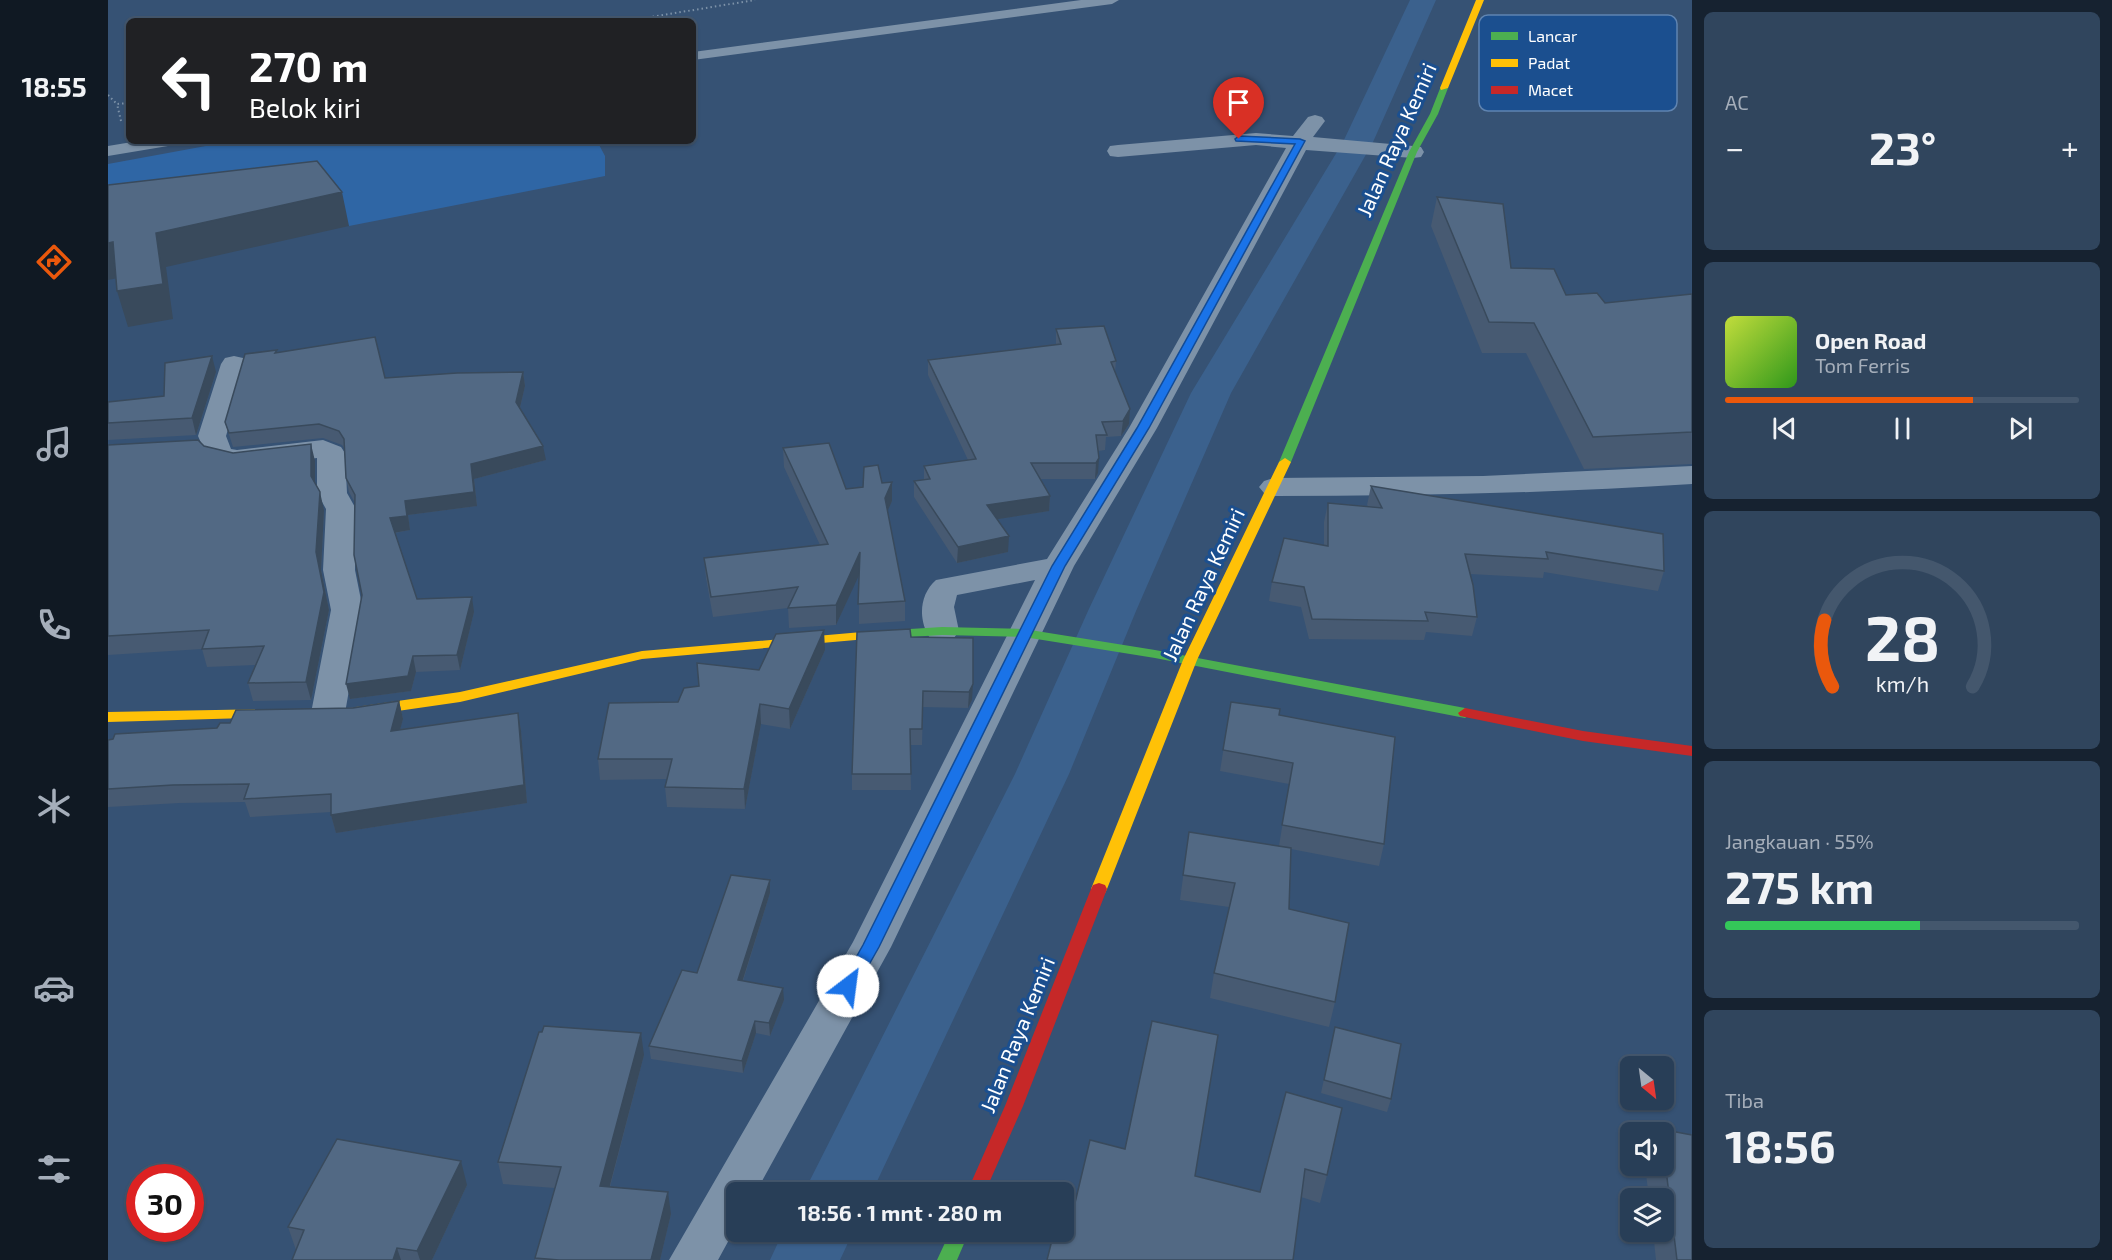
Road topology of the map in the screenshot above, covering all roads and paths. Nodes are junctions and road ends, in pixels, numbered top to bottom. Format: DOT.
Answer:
graph roads {
  1 [pos="755,0"];
  2 [pos="1112,0"];
  3 [pos="1480,0"];
  4 [pos="644,18"];
  5 [pos="696,56"];
  6 [pos="108,95"];
  7 [pos="117,105"];
  8 [pos="1309,135"];
  9 [pos="150,144"];
  10 [pos="108,151"];
  11 [pos="1118,151"];
  12 [pos="1405,152"];
  13 [pos="234,364"];
  14 [pos="1692,475"];
  15 [pos="1274,487"];
  16 [pos="1058,566"];
  17 [pos="942,631"];
  18 [pos="1034,635"];
  19 [pos="1190,660"];
  20 [pos="322,713"];
  21 [pos="292,714"];
  22 [pos="108,717"];
  23 [pos="1692,751"];
  24 [pos="980,1182"];
  25 [pos="955,1242"];
  26 [pos="693,1260"];
  27 [pos="947,1260"];
  1 -- 4 [label="path"];
  2 -- 5 [label="lane"];
  3 -- 12 [label="main road, Jalan Raya Kemiri"];
  6 -- 7 [label="path"];
  8 -- 11 [label="street"];
  8 -- 12 [label="street"];
  8 -- 16 [label="street"];
  9 -- 10 [label="lane"];
  12 -- 15 [label="main road, Jalan Raya Kemiri"];
  13 -- 20 [label="street"];
  14 -- 15 [label="street"];
  15 -- 19 [label="main road, Jalan Raya Kemiri"];
  16 -- 17 [label="street"];
  16 -- 18 [label="street"];
  17 -- 18 [label="main road"];
  17 -- 20 [label="main road"];
  18 -- 19 [label="main road"];
  18 -- 26 [label="street"];
  19 -- 23 [label="main road"];
  19 -- 24 [label="main road, Jalan Raya Kemiri"];
  21 -- 22 [label="main road"];
  25 -- 27 [label="main road"];
}
